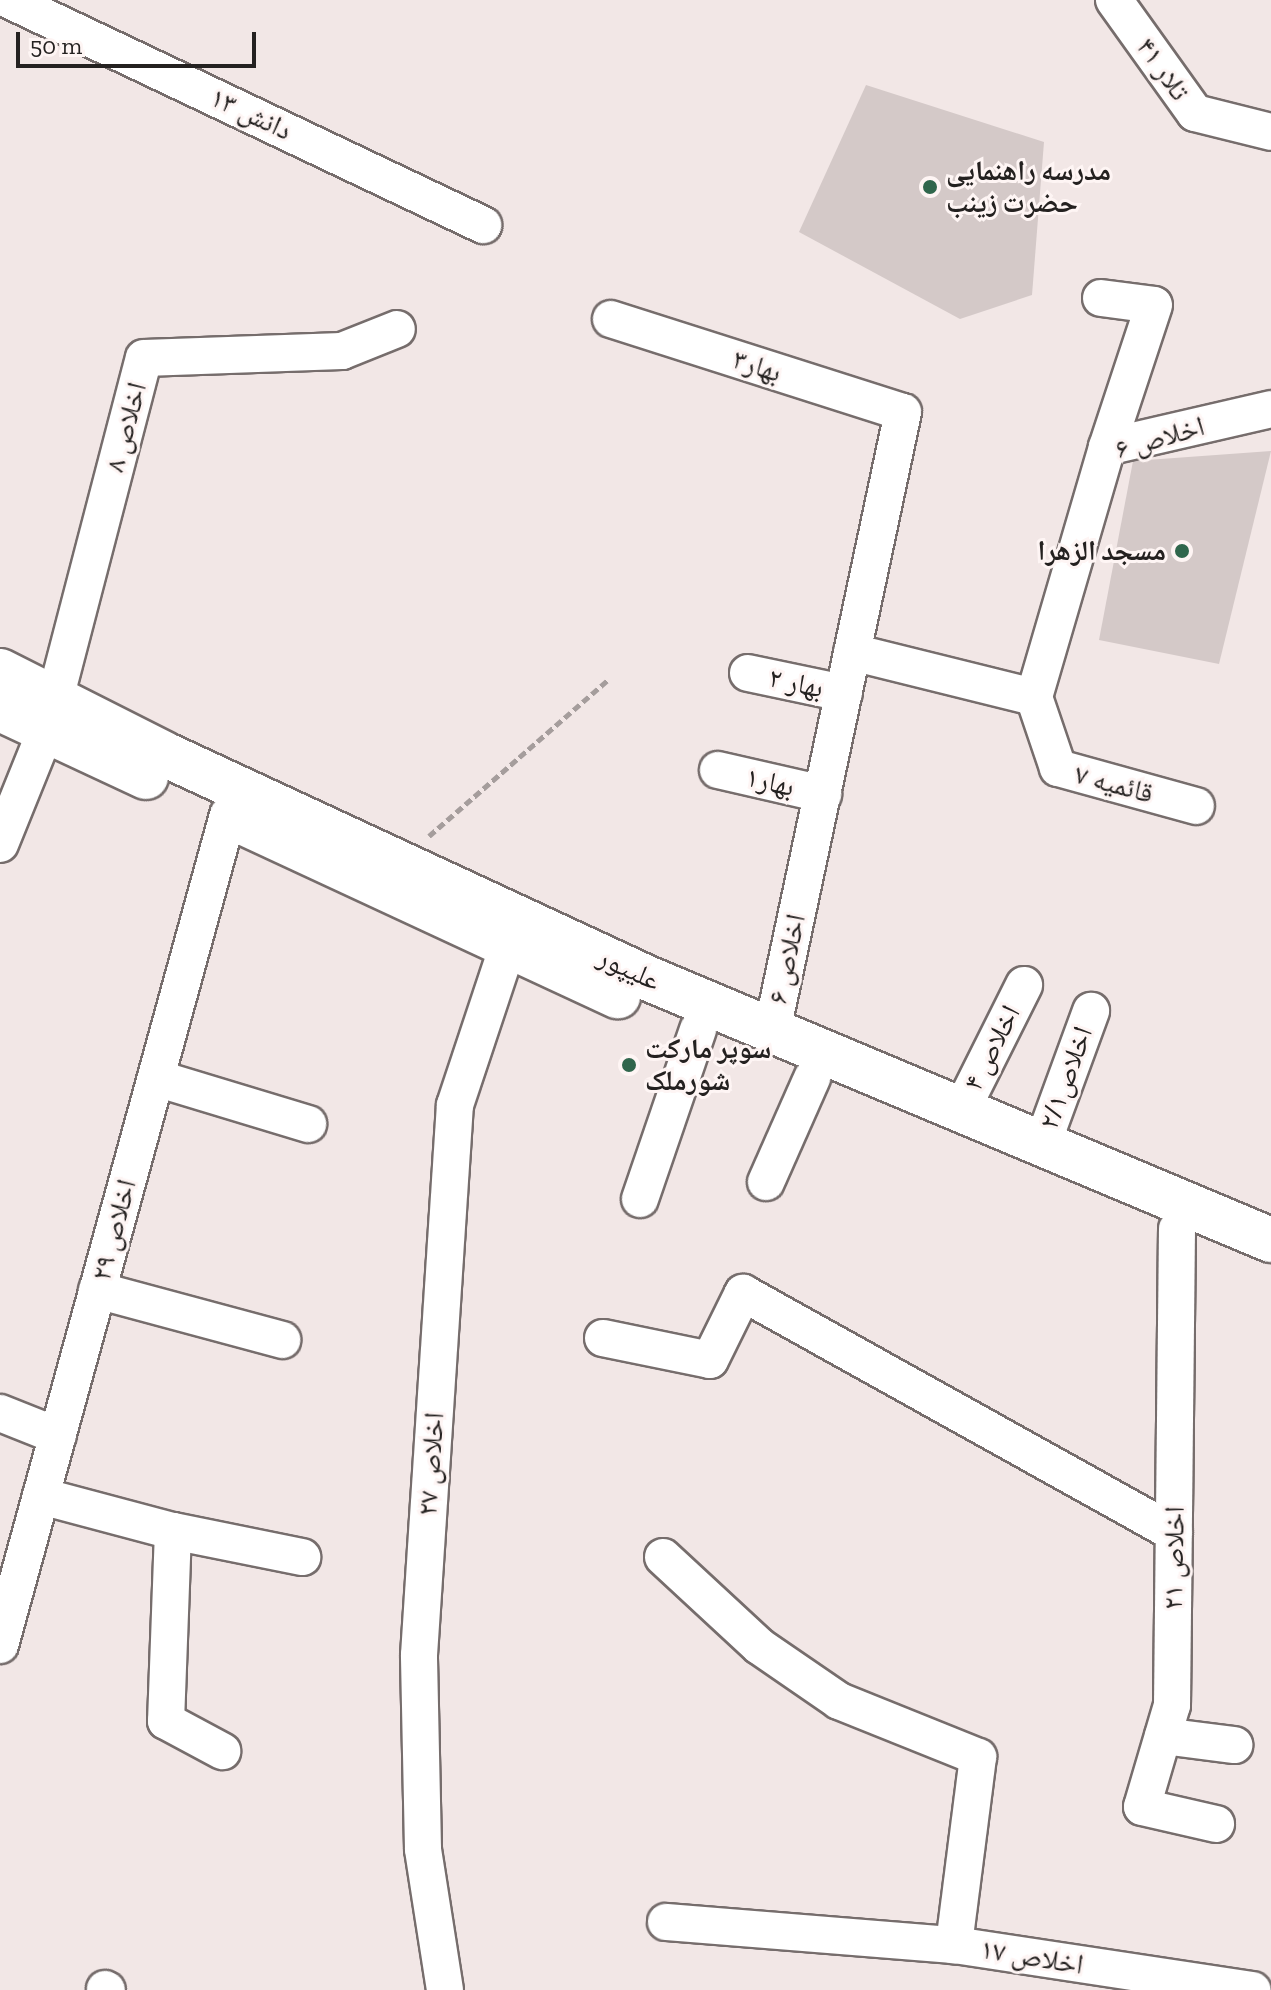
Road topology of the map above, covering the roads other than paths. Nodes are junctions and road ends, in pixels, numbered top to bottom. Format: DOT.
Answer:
graph roads {
  1 [pos="1114,0"];
  2 [pos="15,1"];
  3 [pos="1271,132"];
  4 [pos="483,225"];
  5 [pos="1101,298"];
  6 [pos="611,319"];
  7 [pos="397,329"];
  8 [pos="1271,409"];
  9 [pos="903,412"];
  10 [pos="1107,447"];
  11 [pos="852,652"];
  12 [pos="0,671"];
  13 [pos="748,673"];
  14 [pos="844,693"];
  15 [pos="1034,697"];
  16 [pos="0,709"];
  17 [pos="50,714"];
  18 [pos="718,770"];
  19 [pos="823,794"];
  20 [pos="1196,806"];
  21 [pos="228,815"];
  22 [pos="0,844"];
  23 [pos="508,946"];
  24 [pos="1024,985"];
  25 [pos="1091,1011"];
  26 [pos="698,1030"];
  27 [pos="769,1045"];
  28 [pos="156,1078"];
  29 [pos="812,1078"];
  30 [pos="961,1111"];
  31 [pos="308,1124"];
  32 [pos="1042,1145"];
  33 [pos="766,1182"];
  34 [pos="640,1199"];
  35 [pos="1177,1229"];
  36 [pos="1271,1240"];
  37 [pos="1271,1272"];
  38 [pos="97,1290"];
  39 [pos="603,1338"];
  40 [pos="282,1340"];
  41 [pos="0,1413"];
  42 [pos="58,1436"];
  43 [pos="41,1496"];
  44 [pos="173,1531"];
  45 [pos="1174,1533"];
  46 [pos="302,1557"];
  47 [pos="663,1557"];
  48 [pos="0,1645"];
  49 [pos="1163,1736"];
  50 [pos="1234,1745"];
  51 [pos="222,1751"];
  52 [pos="1216,1824"];
  53 [pos="666,1922"];
  54 [pos="954,1945"];
  55 [pos="445,1990"];
  56 [pos="1253,1990"];
  1 -- 3 [label="street, تلار ۴۱"];
  2 -- 4 [label="street, دانش ۱۳"];
  5 -- 10 [label="street"];
  6 -- 9 [label="street, بهار۳"];
  7 -- 17 [label="street, اخلاص ۸"];
  8 -- 10 [label="street, اخلاص ۶"];
  9 -- 11 [label="street, اخلاص ۶"];
  10 -- 15 [label="street, اخلاص ۶"];
  11 -- 14 [label="street, اخلاص ۶"];
  11 -- 15 [label="street"];
  12 -- 17 [label="main road, علیپور"];
  13 -- 14 [label="street, بهار ۲"];
  14 -- 19 [label="street, اخلاص ۶"];
  15 -- 20 [label="street, قائمیه ۷"];
  16 -- 17 [label="main road, علیپور"];
  17 -- 21 [label="main road, علیپور"];
  17 -- 22 [label="street"];
  17 -- 27 [label="main road, علیپور"];
  18 -- 19 [label="street, بهار۱"];
  19 -- 27 [label="street, اخلاص ۶"];
  21 -- 23 [label="main road, علیپور"];
  21 -- 28 [label="street, اخلاص ۲۹"];
  23 -- 26 [label="main road, علیپور"];
  23 -- 55 [label="street, اخلاص ۲۷"];
  24 -- 30 [label="street, اخلاص ۴"];
  25 -- 32 [label="street, اخلاص۲/۱"];
  26 -- 27 [label="main road, علیپور"];
  26 -- 34 [label="street"];
  27 -- 29 [label="main road, علیپور"];
  27 -- 30 [label="main road, علیپور"];
  28 -- 31 [label="street"];
  28 -- 38 [label="street, اخلاص ۲۹"];
  29 -- 33 [label="street"];
  29 -- 35 [label="main road, علیپور"];
  30 -- 32 [label="main road, علیپور"];
  32 -- 36 [label="main road, علیپور"];
  35 -- 37 [label="main road, علیپور"];
  35 -- 45 [label="street, اخلاص ۲۱"];
  38 -- 40 [label="street"];
  38 -- 42 [label="street, اخلاص ۲۹"];
  39 -- 45 [label="street"];
  41 -- 42 [label="street"];
  42 -- 43 [label="street, اخلاص ۲۹"];
  43 -- 44 [label="street"];
  43 -- 48 [label="street, اخلاص ۲۹"];
  44 -- 46 [label="street"];
  44 -- 51 [label="street"];
  45 -- 49 [label="street, اخلاص ۲۱"];
  47 -- 54 [label="street"];
  49 -- 50 [label="street"];
  49 -- 52 [label="street, اخلاص ۲۱"];
  53 -- 54 [label="street, اخلاص ۱۷"];
  54 -- 56 [label="street, اخلاص ۱۷"];
}
